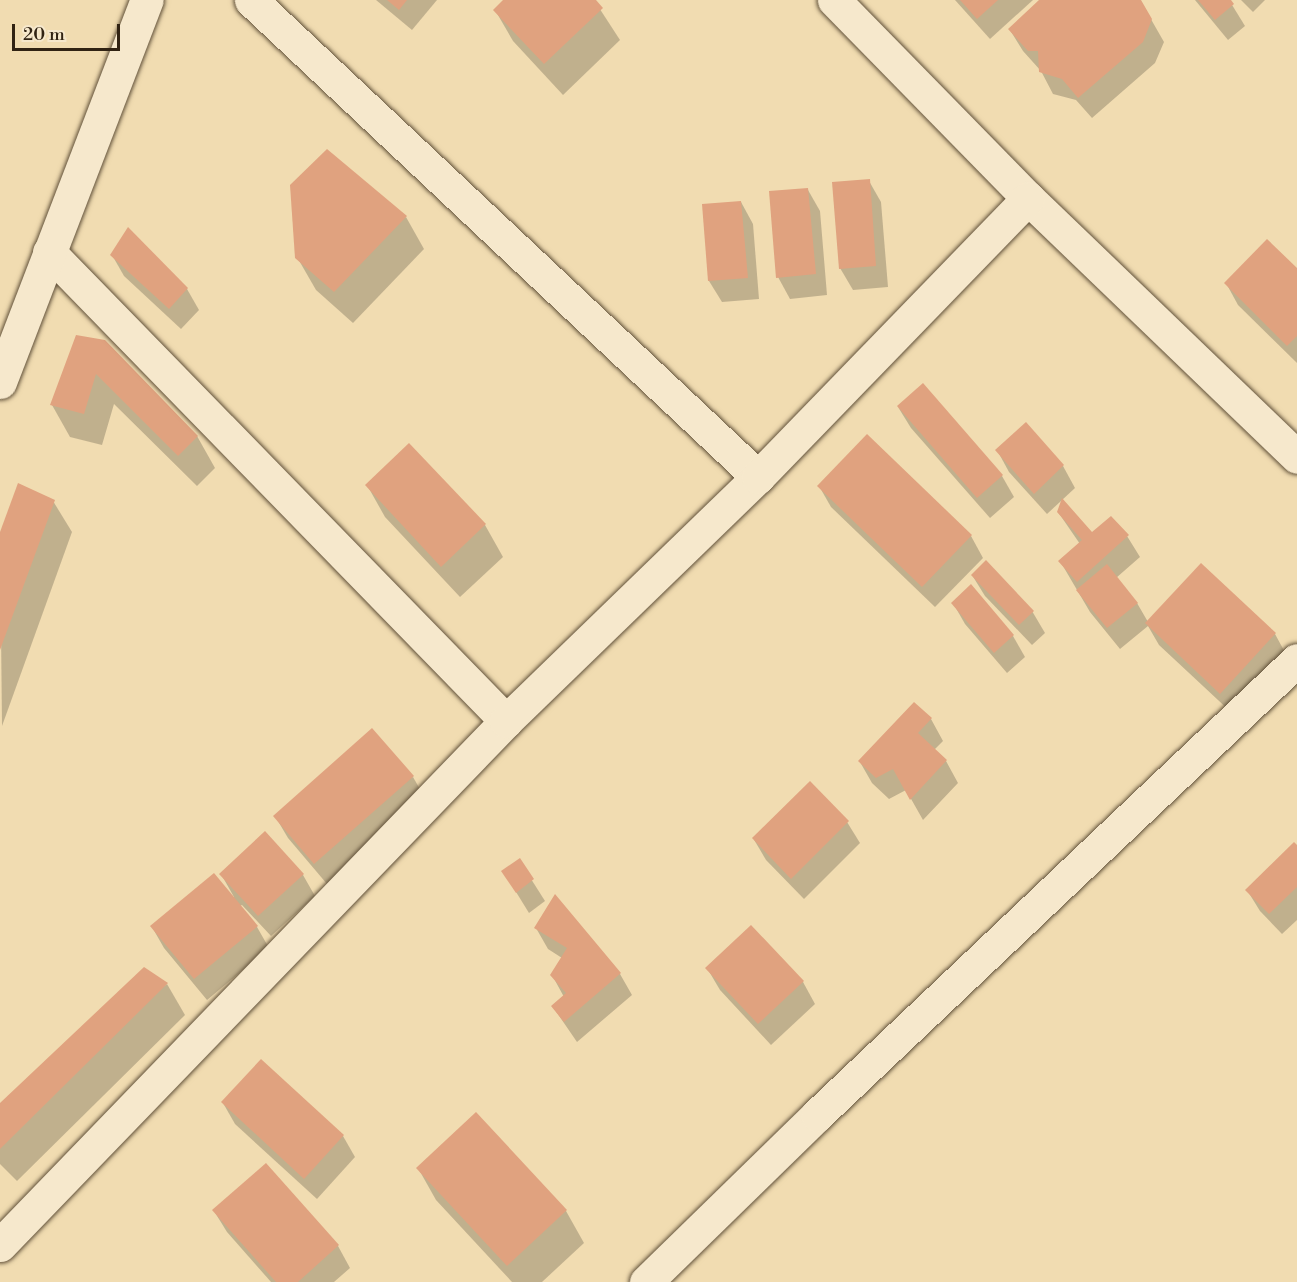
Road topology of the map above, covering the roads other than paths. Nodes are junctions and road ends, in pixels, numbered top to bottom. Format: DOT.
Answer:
graph roads {
  1 [pos="147,0"];
  2 [pos="251,0"];
  3 [pos="834,0"];
  4 [pos="1028,198"];
  5 [pos="49,252"];
  6 [pos="10,322"];
  7 [pos="0,382"];
  8 [pos="1297,457"];
  9 [pos="758,477"];
  10 [pos="1297,660"];
  11 [pos="506,721"];
  12 [pos="0,1245"];
  13 [pos="646,1282"];
  1 -- 5 [label="street"];
  2 -- 9 [label="street"];
  3 -- 4 [label="street"];
  4 -- 8 [label="street"];
  4 -- 9 [label="street"];
  5 -- 6 [label="street"];
  5 -- 11 [label="street"];
  6 -- 7 [label="street"];
  9 -- 11 [label="street"];
  10 -- 13 [label="street"];
  11 -- 12 [label="street"];
}
